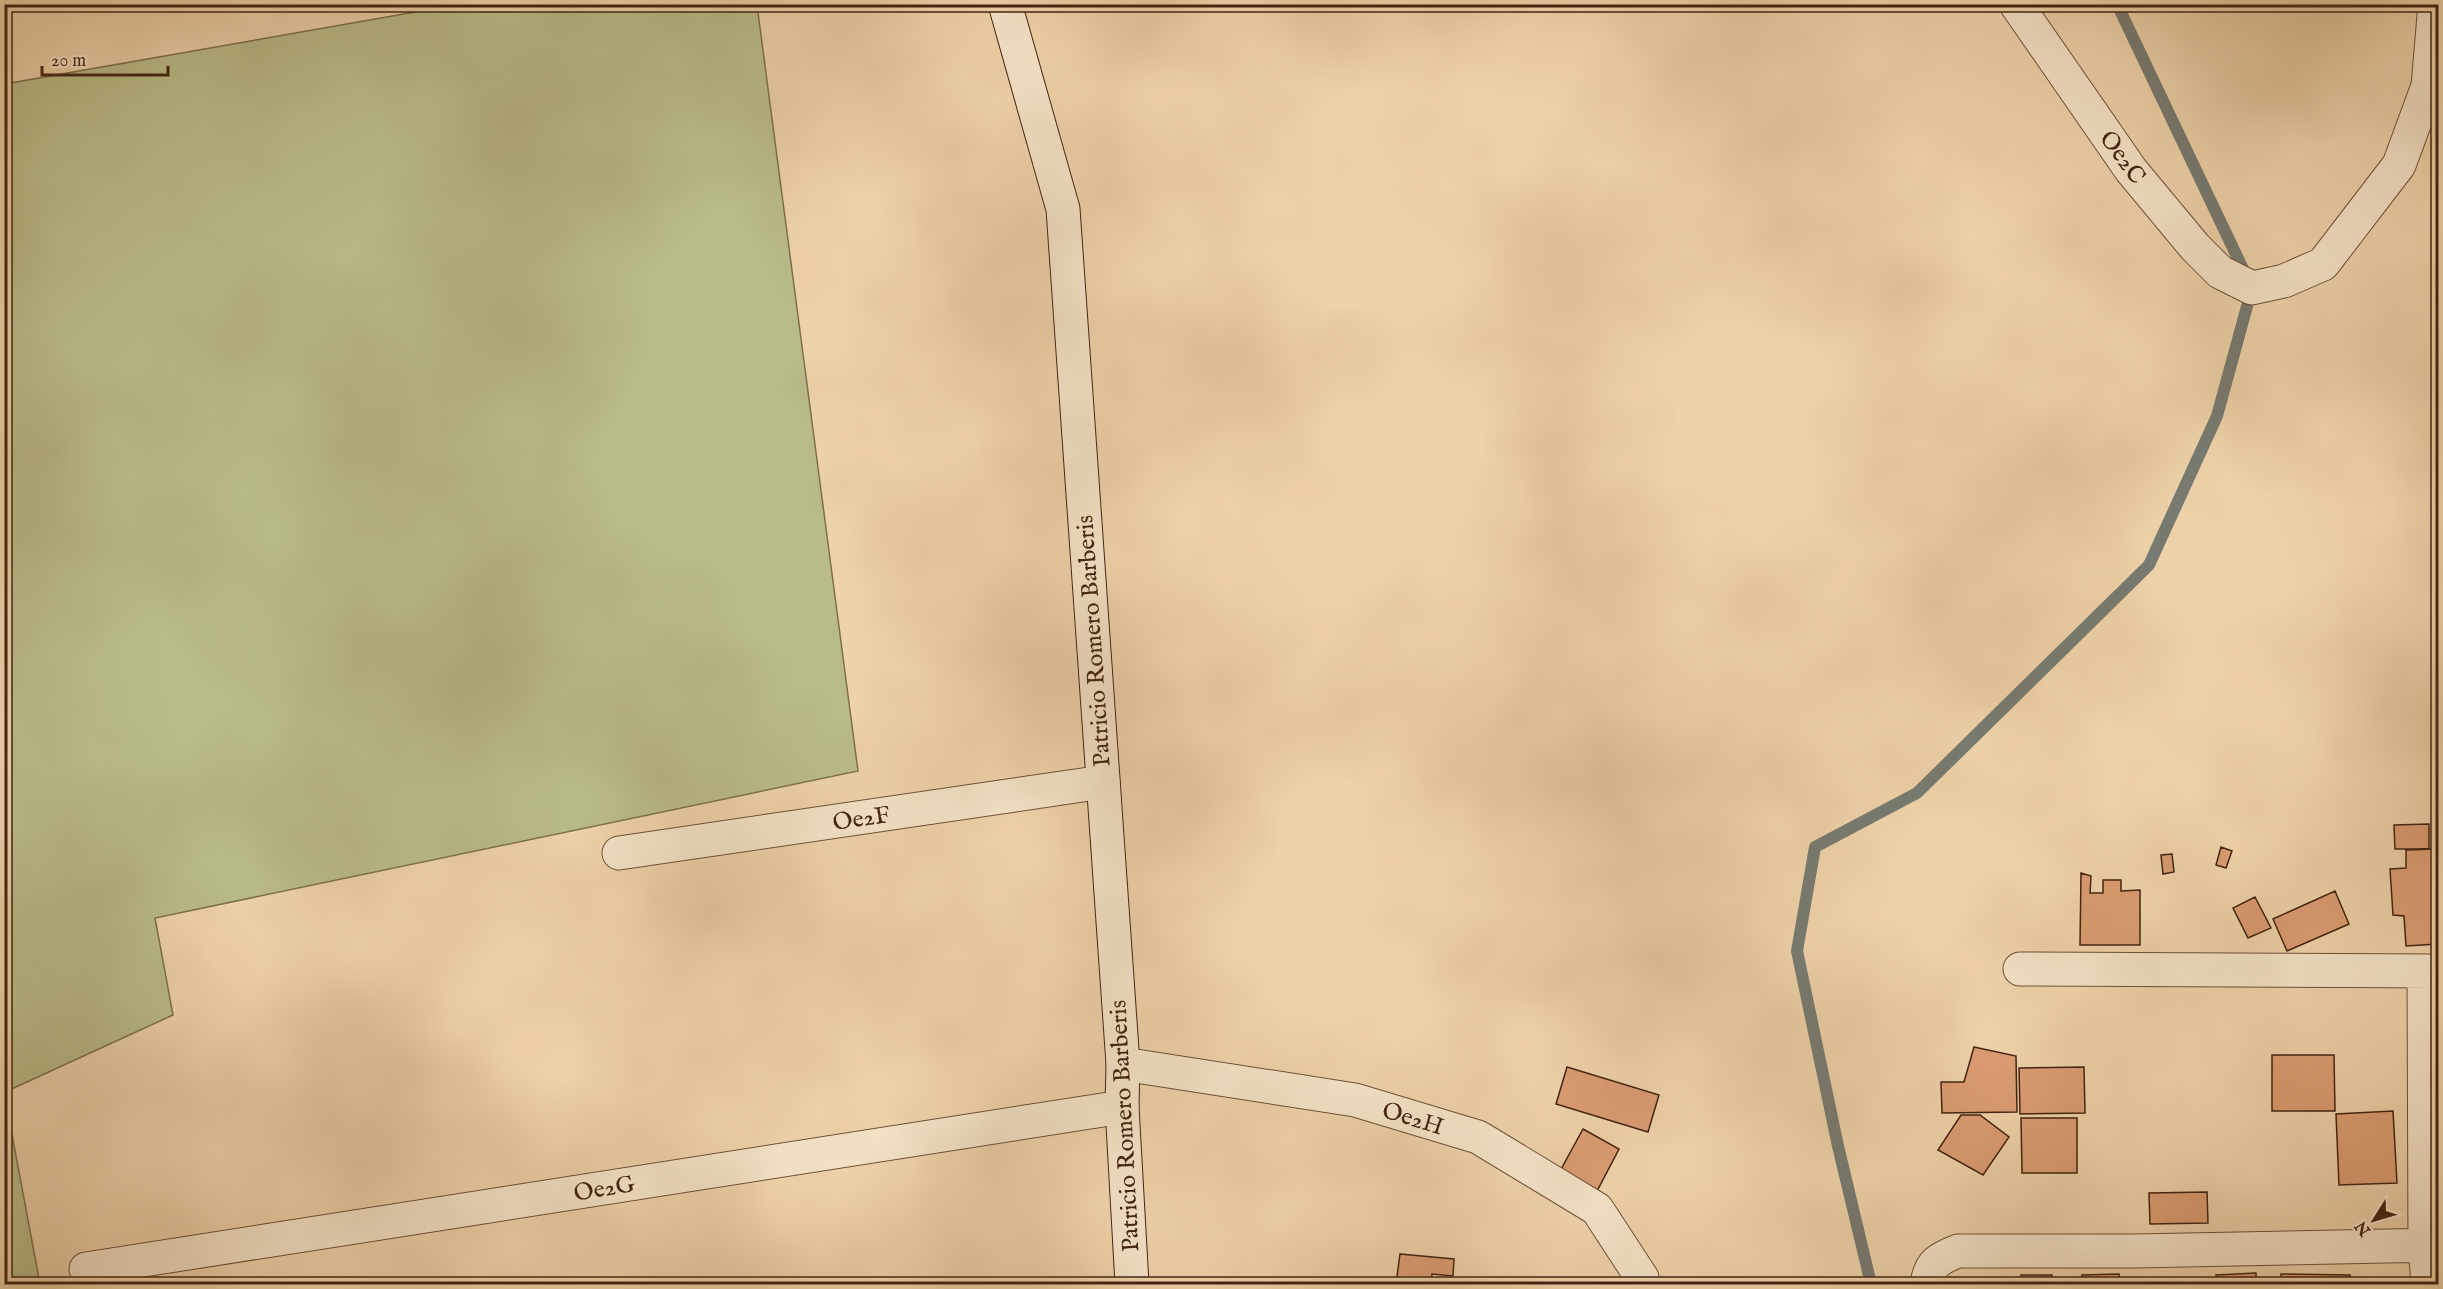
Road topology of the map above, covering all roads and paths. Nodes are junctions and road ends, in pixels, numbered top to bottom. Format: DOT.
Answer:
graph roads {
  1 [pos="1005,4"];
  2 [pos="2016,4"];
  3 [pos="2435,4"];
  4 [pos="1103,782"];
  5 [pos="619,853"];
  6 [pos="2020,969"];
  7 [pos="2431,971"];
  8 [pos="1123,1064"];
  9 [pos="1122,1107"];
  10 [pos="2432,1245"];
  11 [pos="86,1269"];
  12 [pos="1132,1284"];
  13 [pos="1643,1284"];
  14 [pos="1927,1284"];
  15 [pos="2428,1284"];
  1 -- 4 [label="street, Patricio Romero Barberis"];
  2 -- 3 [label="street, Oe2C"];
  4 -- 5 [label="street, Oe2F"];
  4 -- 8 [label="street, Patricio Romero Barberis"];
  6 -- 7 [label="street"];
  7 -- 10 [label="street"];
  8 -- 9 [label="street, Patricio Romero Barberis"];
  8 -- 13 [label="street, Oe2H"];
  9 -- 11 [label="street, Oe2G"];
  9 -- 12 [label="street, Patricio Romero Barberis"];
  10 -- 14 [label="street"];
  10 -- 15 [label="street"];
}
